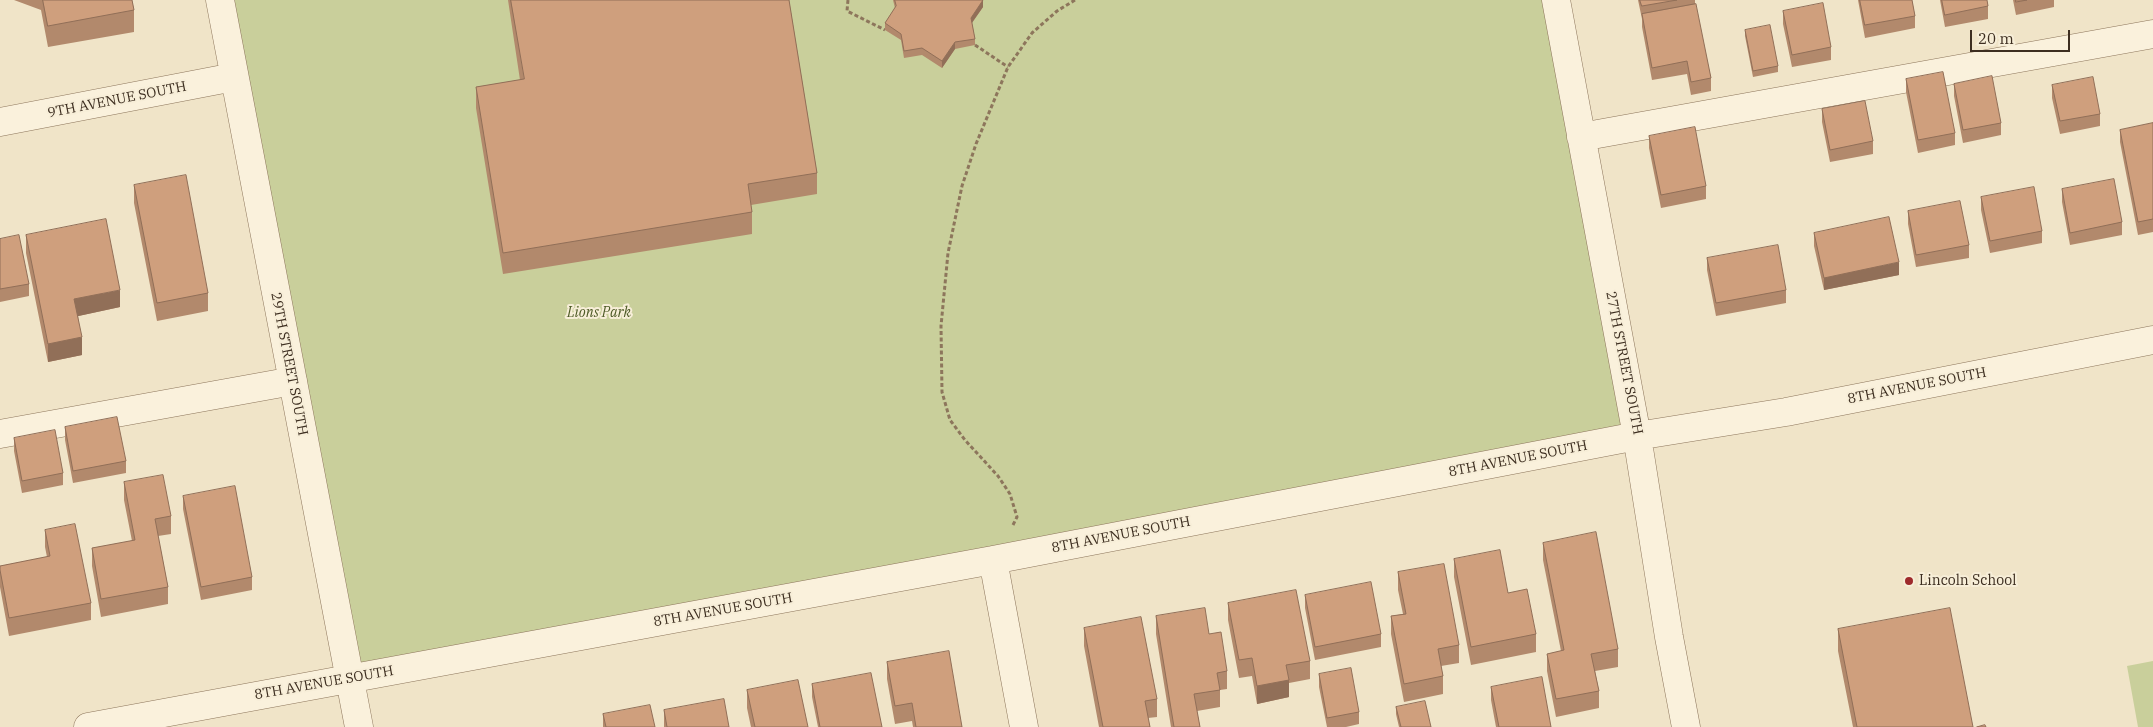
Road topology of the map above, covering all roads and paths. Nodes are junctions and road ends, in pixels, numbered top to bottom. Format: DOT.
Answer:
graph roads {
  1 [pos="220,0"];
  2 [pos="848,0"];
  3 [pos="1075,0"];
  4 [pos="1556,0"];
  5 [pos="885,30"];
  6 [pos="2153,34"];
  7 [pos="975,45"];
  8 [pos="1008,67"];
  9 [pos="234,77"];
  10 [pos="0,122"];
  11 [pos="1581,137"];
  12 [pos="2153,340"];
  13 [pos="292,381"];
  14 [pos="0,434"];
  15 [pos="1638,436"];
  16 [pos="994,560"];
  17 [pos="350,679"];
  18 [pos="88,727"];
  19 [pos="359,727"];
  20 [pos="1024,727"];
  21 [pos="1686,727"];
  1 -- 9 [label="street, 29TH STREET SOUTH"];
  2 -- 5 [label="path"];
  3 -- 8 [label="path"];
  4 -- 11 [label="street, 27TH STREET SOUTH"];
  6 -- 11 [label="street"];
  7 -- 8 [label="path"];
  8 -- 16 [label="path"];
  9 -- 10 [label="street, 9TH AVENUE SOUTH"];
  9 -- 13 [label="street, 29TH STREET SOUTH"];
  11 -- 15 [label="street, 27TH STREET SOUTH"];
  12 -- 15 [label="street, 8TH AVENUE SOUTH"];
  13 -- 14 [label="street"];
  13 -- 17 [label="street, 29TH STREET SOUTH"];
  15 -- 16 [label="street, 8TH AVENUE SOUTH"];
  15 -- 21 [label="street, 27TH STREET SOUTH"];
  16 -- 17 [label="street, 8TH AVENUE SOUTH"];
  16 -- 20 [label="street"];
  17 -- 18 [label="street, 8TH AVENUE SOUTH"];
  17 -- 19 [label="street, 29TH STREET SOUTH"];
}
